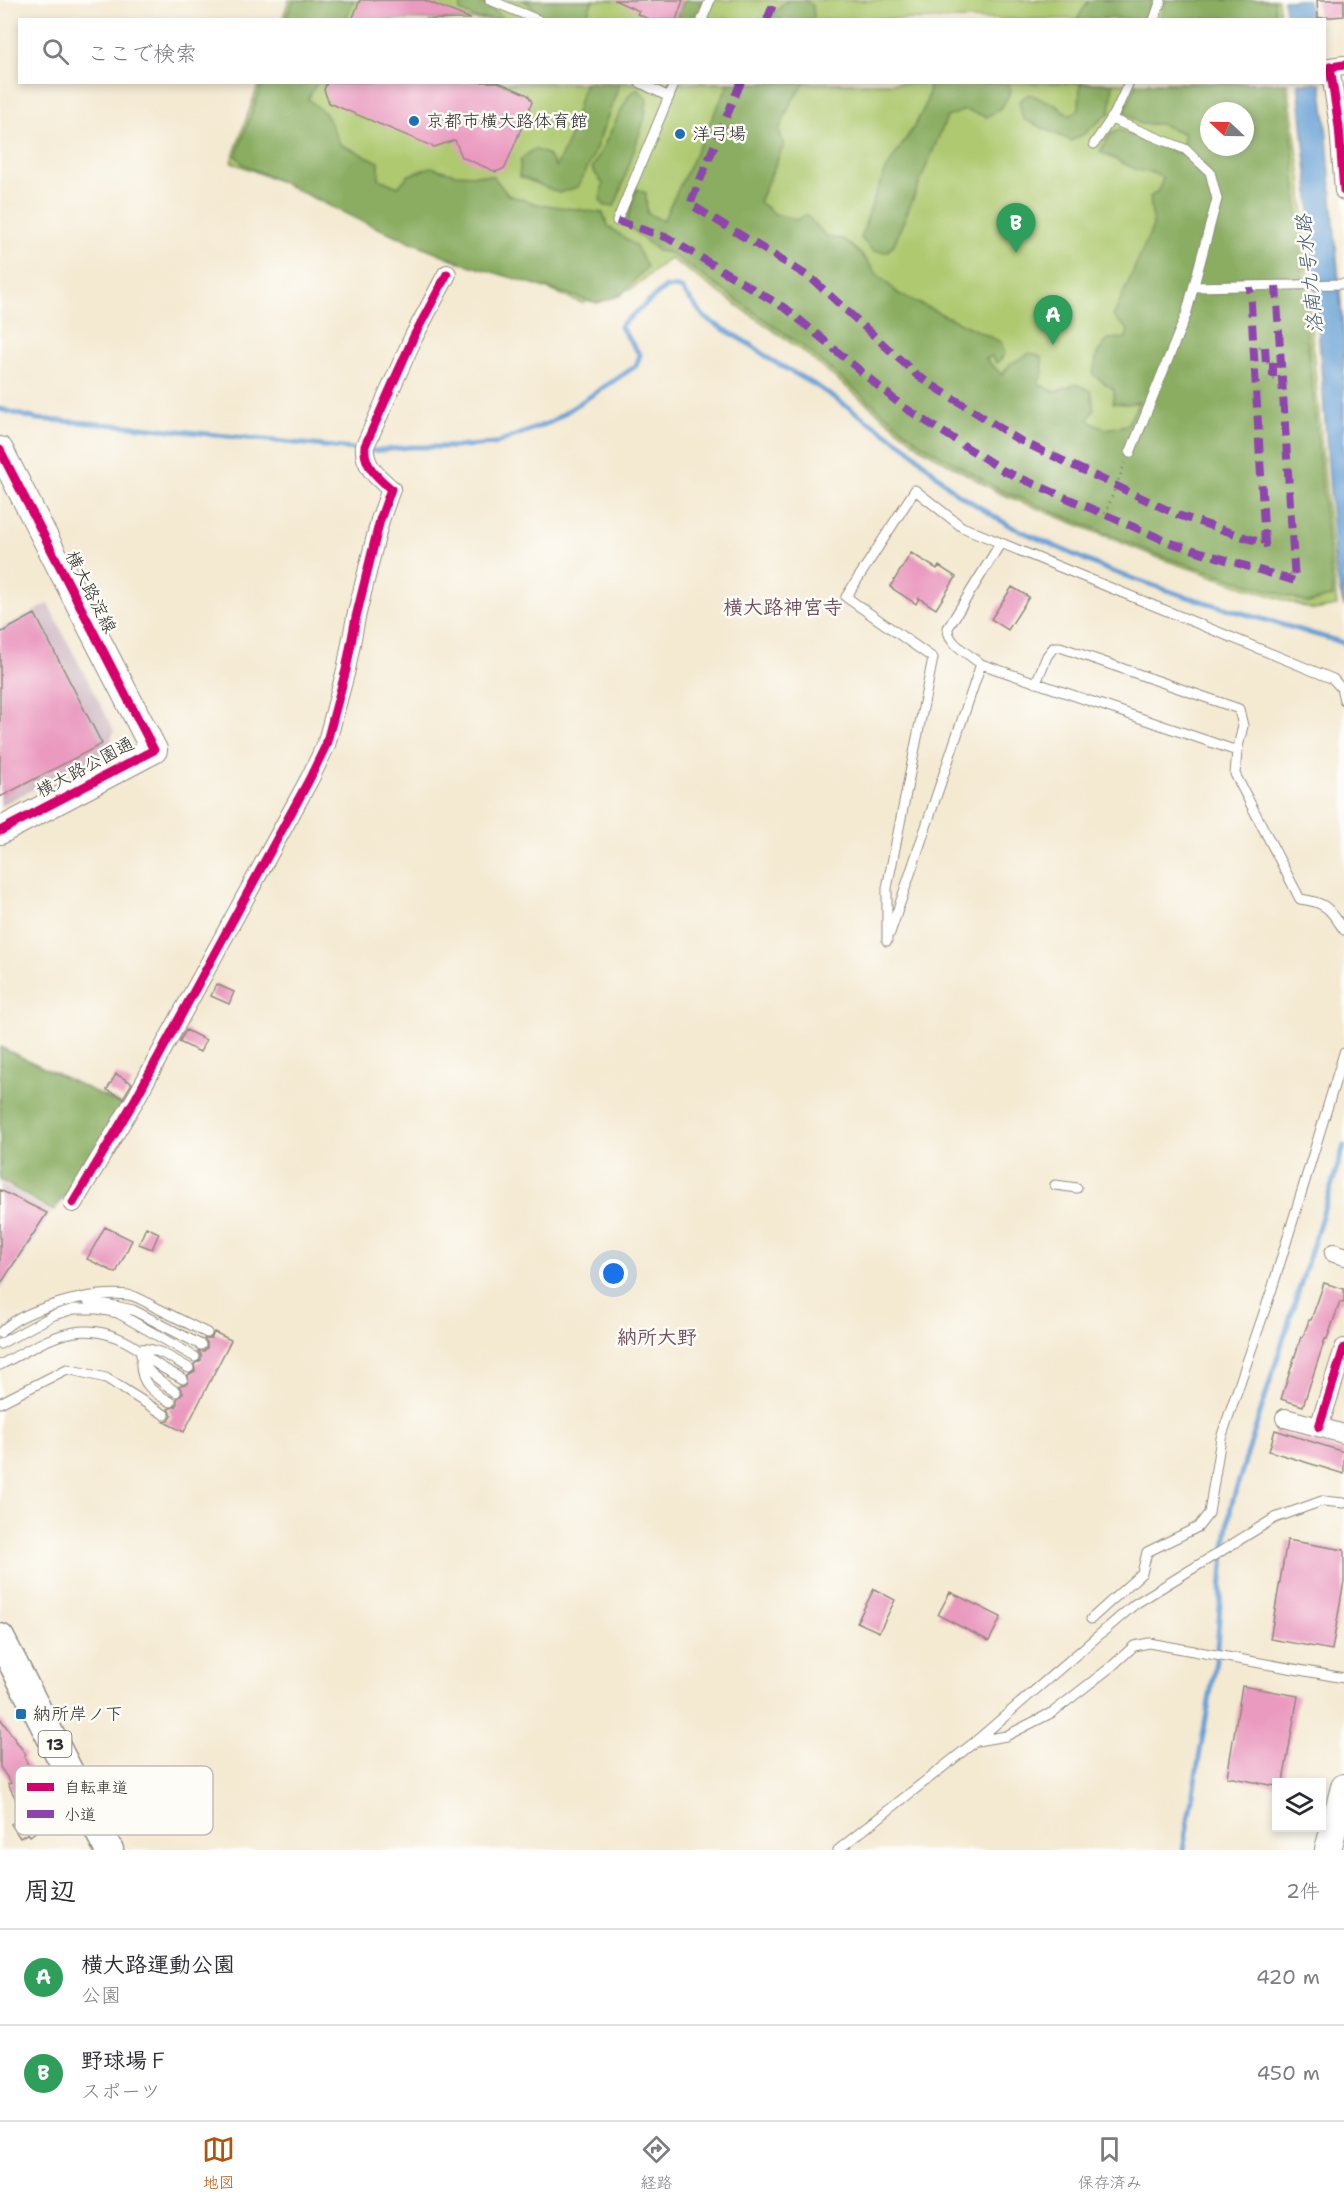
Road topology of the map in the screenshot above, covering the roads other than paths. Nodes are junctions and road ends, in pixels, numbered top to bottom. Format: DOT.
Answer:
graph roads {
  1 [pos="490,0"];
  2 [pos="710,0"];
  3 [pos="1161,0"];
  4 [pos="533,18"];
  5 [pos="703,18"];
  6 [pos="1155,18"];
  7 [pos="1344,65"];
  8 [pos="643,84"];
  9 [pos="674,84"];
  10 [pos="1128,84"];
  11 [pos="669,97"];
  12 [pos="1111,119"];
  13 [pos="1341,127"];
  14 [pos="1094,144"];
  15 [pos="1344,191"];
  16 [pos="617,221"];
  17 [pos="447,274"];
  18 [pos="1342,284"];
  19 [pos="1194,287"];
  20 [pos="0,450"];
  21 [pos="1130,453"];
  22 [pos="1000,544"];
  23 [pos="981,664"];
  24 [pos="1036,683"];
  25 [pos="1344,700"];
  26 [pos="154,750"];
  27 [pos="1238,751"];
  28 [pos="0,831"];
  29 [pos="1344,930"];
  30 [pos="1344,1053"];
  31 [pos="1055,1185"];
  32 [pos="1077,1188"];
  33 [pos="73,1203"];
  34 [pos="77,1298"];
  35 [pos="0,1333"];
  36 [pos="207,1333"];
  37 [pos="0,1344"];
  38 [pos="201,1345"];
  39 [pos="1344,1348"];
  40 [pos="140,1349"];
  41 [pos="195,1357"];
  42 [pos="141,1362"];
  43 [pos="0,1365"];
  44 [pos="189,1368"];
  45 [pos="183,1379"];
  46 [pos="176,1392"];
  47 [pos="171,1402"];
  48 [pos="0,1403"];
  49 [pos="165,1415"];
  50 [pos="1285,1418"];
  51 [pos="1319,1427"];
  52 [pos="1344,1434"];
  53 [pos="1344,1503"];
  54 [pos="1091,1618"];
  55 [pos="0,1638"];
  56 [pos="1344,1678"];
  57 [pos="976,1742"];
  58 [pos="66,1766"];
  59 [pos="1344,1787"];
  60 [pos="101,1835"];
  61 [pos="109,1850"];
  62 [pos="838,1850"];
  63 [pos="1328,1850"];
  1 -- 4 [label="lane"];
  2 -- 5 [label="lane"];
  3 -- 6 [label="lane"];
  7 -- 13 [label="street"];
  8 -- 11 [label="lane"];
  9 -- 11 [label="lane"];
  10 -- 12 [label="lane"];
  11 -- 16 [label="lane"];
  12 -- 14 [label="lane"];
  12 -- 19 [label="lane"];
  13 -- 15 [label="street"];
  17 -- 33 [label="street"];
  18 -- 19 [label="lane"];
  19 -- 21 [label="lane"];
  20 -- 26 [label="street, 横大路淀線"];
  22 -- 23 [label="lane"];
  22 -- 23 [label="lane"];
  22 -- 25 [label="lane"];
  23 -- 24 [label="lane"];
  24 -- 27 [label="lane"];
  24 -- 27 [label="lane"];
  26 -- 28 [label="street, 横大路公園通"];
  27 -- 29 [label="lane"];
  30 -- 54 [label="lane"];
  31 -- 32 [label="lane"];
  34 -- 35 [label="lane"];
  34 -- 36 [label="lane"];
  34 -- 38 [label="lane"];
  37 -- 41 [label="lane"];
  39 -- 51 [label="street"];
  40 -- 42 [label="lane"];
  40 -- 43 [label="lane"];
  40 -- 44 [label="lane"];
  40 -- 45 [label="lane"];
  42 -- 46 [label="lane"];
  42 -- 47 [label="lane"];
  48 -- 49 [label="lane"];
  50 -- 51 [label="street"];
  51 -- 52 [label="street"];
  53 -- 57 [label="lane"];
  55 -- 58 [label="main road, 13"];
  56 -- 57 [label="lane"];
  57 -- 62 [label="lane"];
  59 -- 63 [label="street"];
  60 -- 61 [label="main road, 13"];
}
